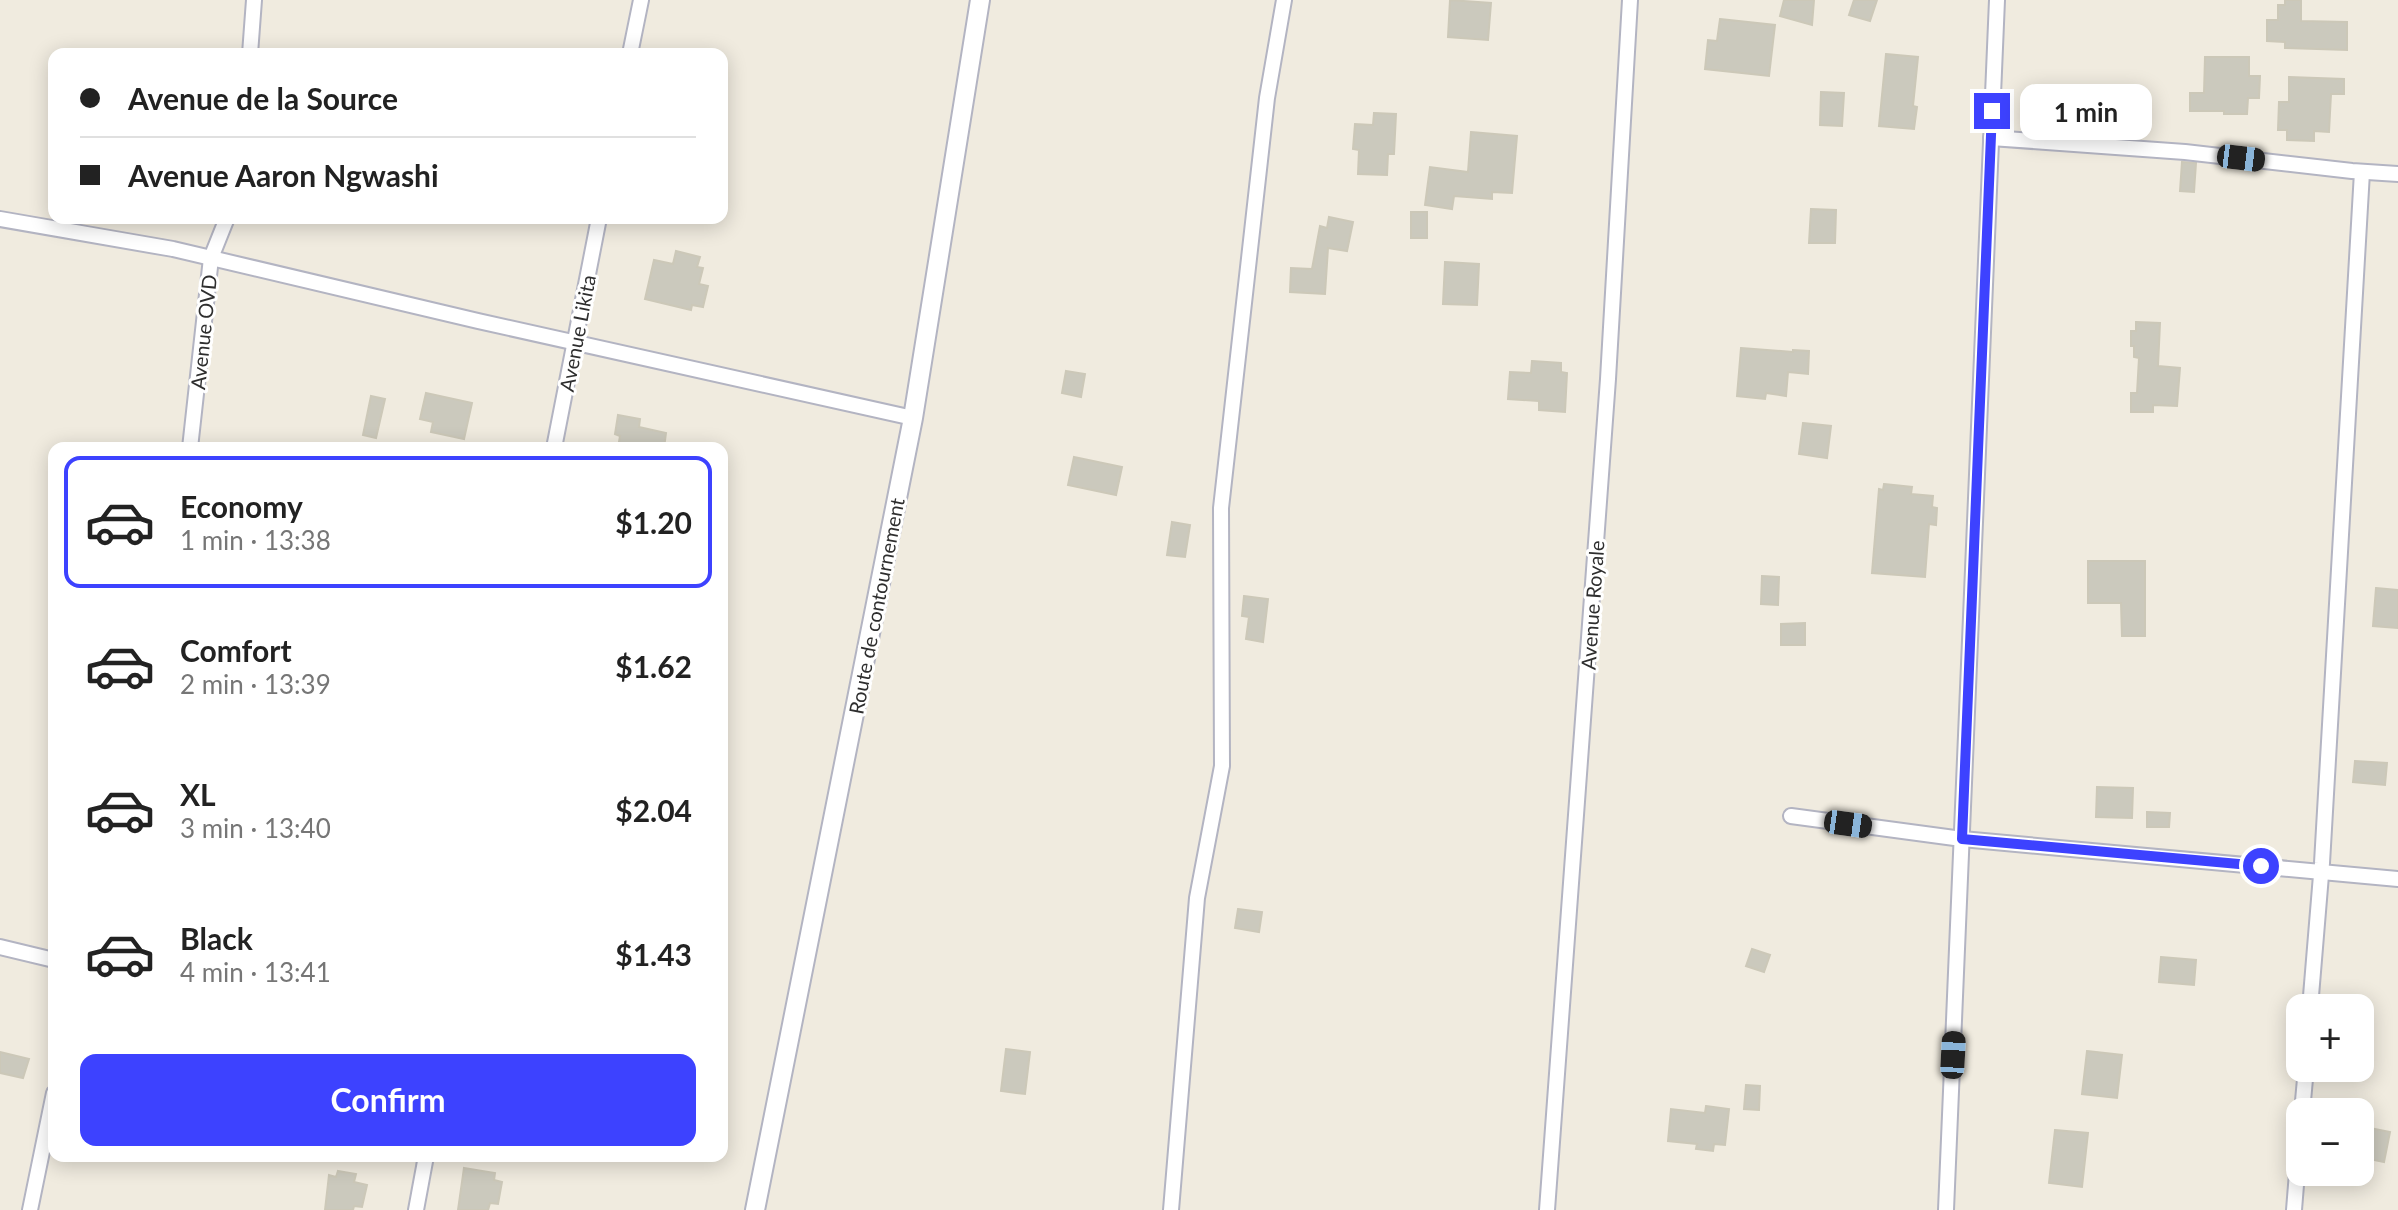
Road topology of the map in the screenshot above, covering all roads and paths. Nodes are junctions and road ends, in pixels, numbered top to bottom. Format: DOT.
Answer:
graph roads {
  1 [pos="254,0"];
  2 [pos="641,0"];
  3 [pos="980,0"];
  4 [pos="1284,0"];
  5 [pos="1630,0"];
  6 [pos="1997,0"];
  7 [pos="250,48"];
  8 [pos="631,48"];
  9 [pos="1991,138"];
  10 [pos="2362,172"];
  11 [pos="2398,174"];
  12 [pos="0,219"];
  13 [pos="225,224"];
  14 [pos="598,224"];
  15 [pos="211,258"];
  16 [pos="575,343"];
  17 [pos="913,418"];
  18 [pos="191,442"];
  19 [pos="555,442"];
  20 [pos="1791,816"];
  21 [pos="1962,839"];
  22 [pos="2321,872"];
  23 [pos="2398,879"];
  24 [pos="0,947"];
  25 [pos="48,959"];
  26 [pos="2311,994"];
  27 [pos="48,1122"];
  28 [pos="425,1162"];
  29 [pos="2296,1186"];
  30 [pos="30,1210"];
  31 [pos="416,1210"];
  32 [pos="755,1210"];
  33 [pos="1171,1210"];
  34 [pos="1547,1210"];
  35 [pos="1946,1210"];
  36 [pos="2294,1210"];
  1 -- 7 [label="street"];
  2 -- 8 [label="street"];
  3 -- 17 [label="street, Route de contournement"];
  4 -- 33 [label="street"];
  5 -- 34 [label="street, Avenue Royale"];
  6 -- 9 [label="street"];
  9 -- 10 [label="street"];
  9 -- 21 [label="street"];
  10 -- 11 [label="street"];
  10 -- 22 [label="street"];
  12 -- 15 [label="street"];
  13 -- 15 [label="street, Avenue OVD"];
  14 -- 16 [label="street, Avenue Likita"];
  15 -- 16 [label="street"];
  15 -- 18 [label="street, Avenue OVD"];
  16 -- 17 [label="street"];
  16 -- 19 [label="street, Avenue Likita"];
  17 -- 32 [label="street, Route de contournement"];
  20 -- 21 [label="street"];
  21 -- 22 [label="street"];
  21 -- 35 [label="street"];
  22 -- 23 [label="street"];
  22 -- 26 [label="street"];
  24 -- 25 [label="street"];
  27 -- 30 [label="street"];
  28 -- 31 [label="street"];
  29 -- 36 [label="street"];
}
